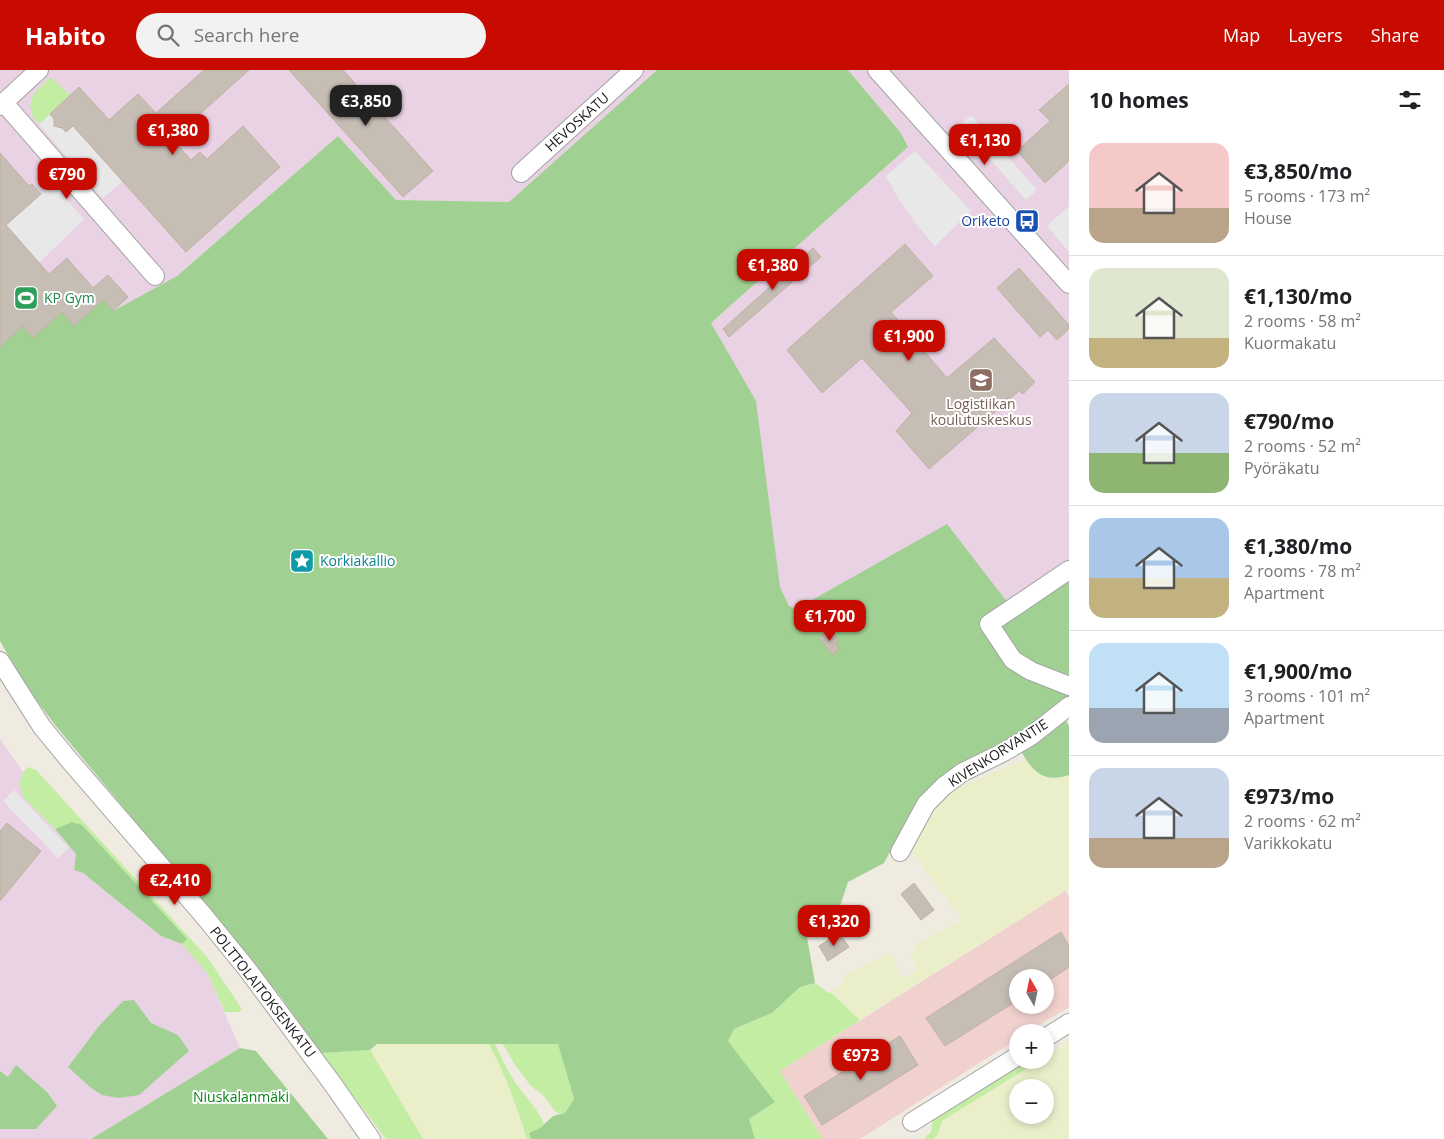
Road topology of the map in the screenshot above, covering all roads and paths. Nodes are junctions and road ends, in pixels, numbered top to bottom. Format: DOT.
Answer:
graph roads {
  1 [pos="39,70"];
  2 [pos="634,70"];
  3 [pos="877,70"];
  4 [pos="2,104"];
  5 [pos="521,173"];
  6 [pos="156,276"];
  7 [pos="1069,284"];
  8 [pos="1069,570"];
  9 [pos="0,661"];
  10 [pos="1069,686"];
  11 [pos="1069,706"];
  12 [pos="900,852"];
  13 [pos="1069,1023"];
  14 [pos="1054,1032"];
  15 [pos="1009,1062"];
  16 [pos="912,1122"];
  17 [pos="371,1139"];
  1 -- 4 [label="street"];
  2 -- 5 [label="street, HEVOSKATU"];
  3 -- 7 [label="street"];
  4 -- 6 [label="street"];
  8 -- 10 [label="street"];
  9 -- 17 [label="street, POLTTOLAITOKSENKATU"];
  11 -- 12 [label="street, KIVENKORVANTIE"];
  13 -- 14 [label="street"];
  15 -- 16 [label="street"];
}
